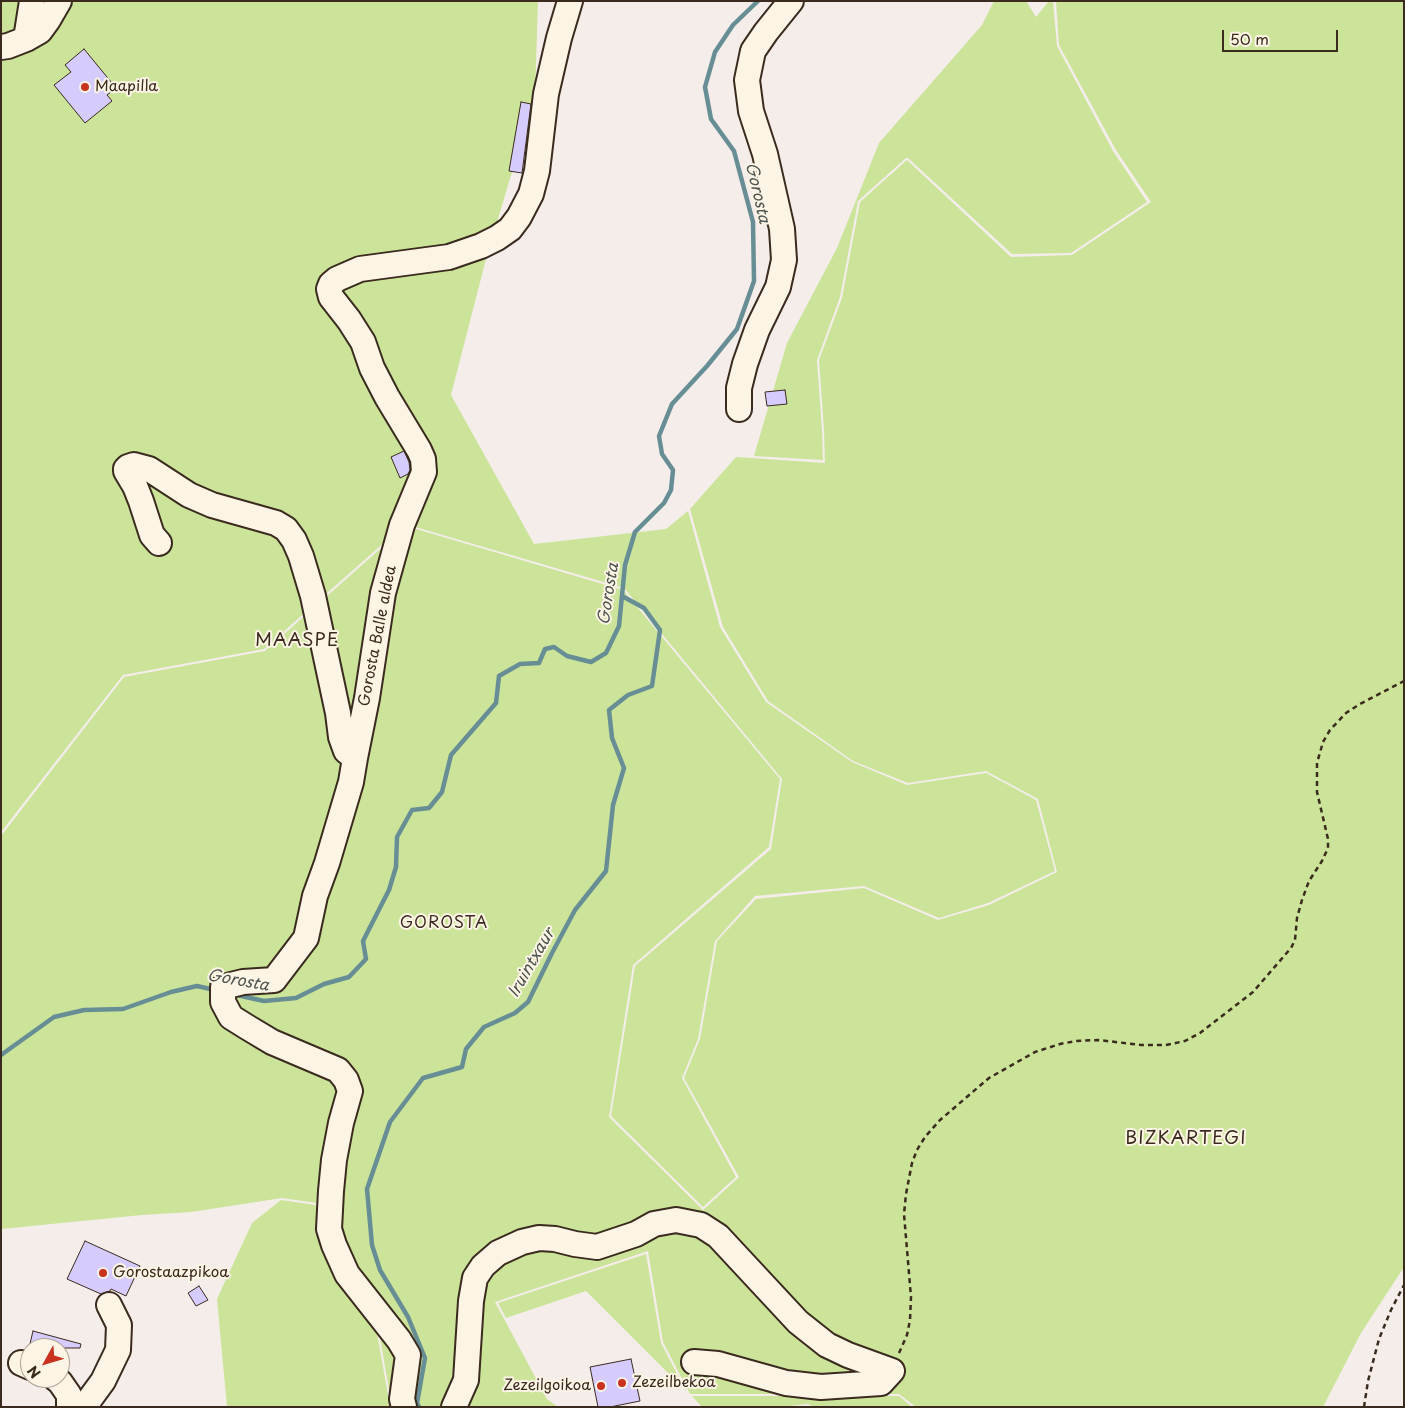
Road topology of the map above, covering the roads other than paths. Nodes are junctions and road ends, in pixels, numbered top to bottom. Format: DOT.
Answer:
graph roads {
  1 [pos="32,1"];
  2 [pos="58,1"];
  3 [pos="570,1"];
  4 [pos="791,1"];
  5 [pos="26,39"];
  6 [pos="1,47"];
  7 [pos="739,409"];
  8 [pos="159,543"];
  9 [pos="355,758"];
  10 [pos="109,1304"];
  11 [pos="694,1362"];
  12 [pos="64,1388"];
  13 [pos="69,1407"];
  14 [pos="84,1407"];
  15 [pos="404,1407"];
  16 [pos="454,1407"];
  1 -- 5 [label="street"];
  2 -- 5 [label="street"];
  3 -- 9 [label="street, Gorosta Balle aldea"];
  4 -- 7 [label="street"];
  5 -- 6 [label="street"];
  8 -- 9 [label="street, Gorosta Balle aldea"];
  9 -- 15 [label="street, Gorosta Balle aldea"];
  10 -- 14 [label="street"];
  11 -- 16 [label="street"];
  12 -- 13 [label="street"];
}
